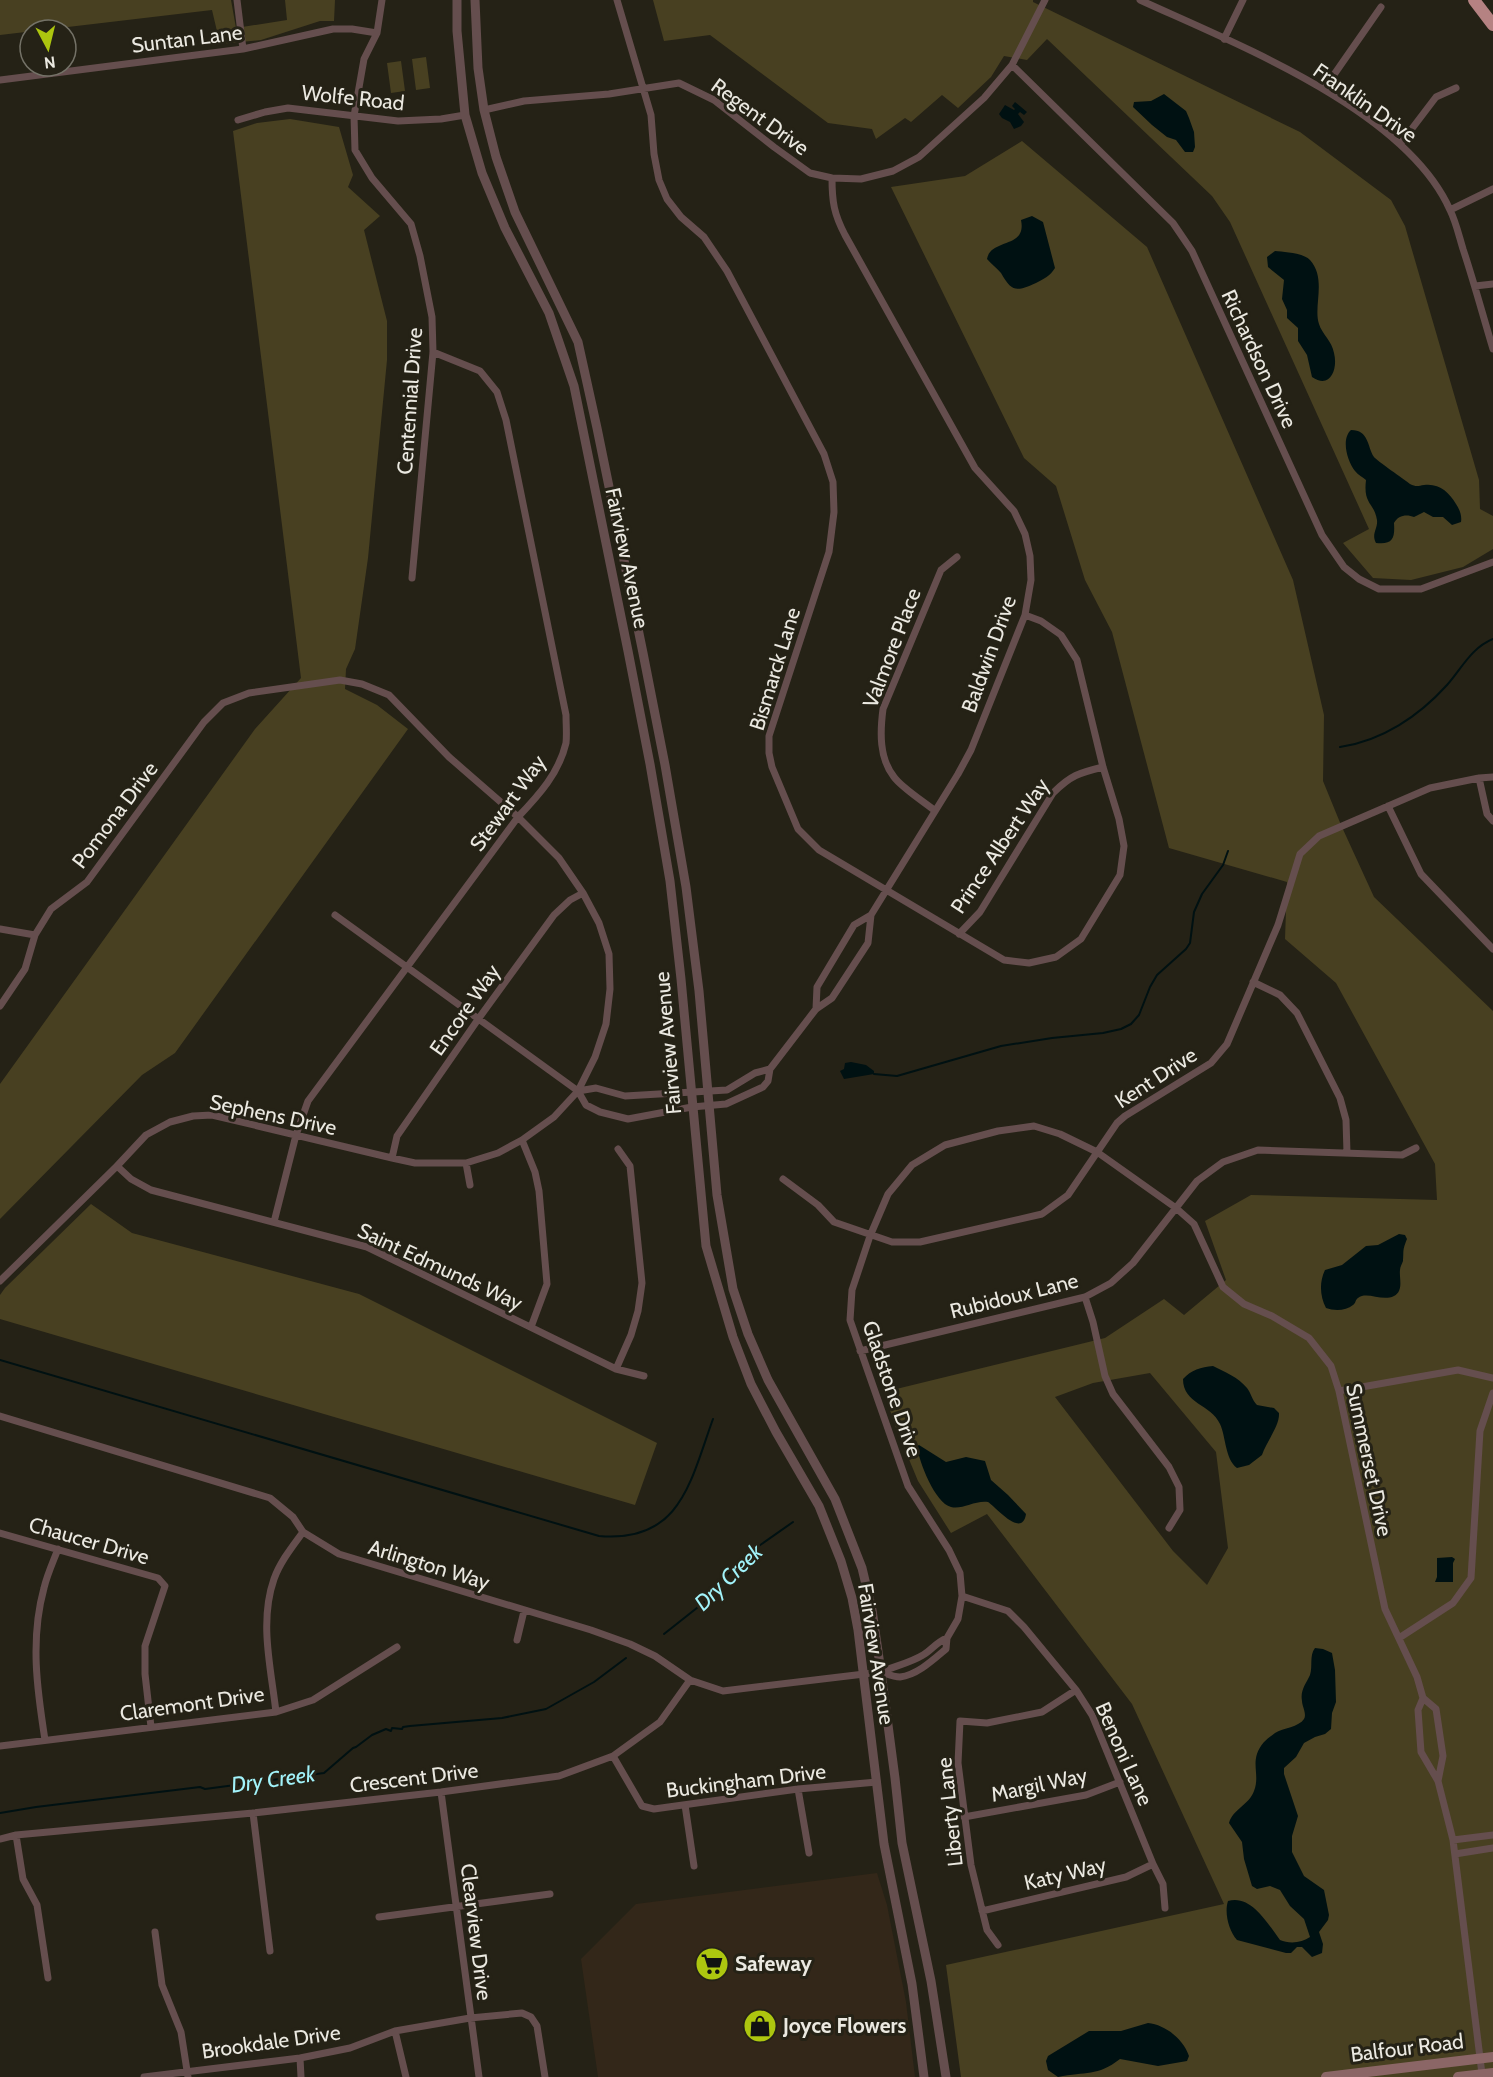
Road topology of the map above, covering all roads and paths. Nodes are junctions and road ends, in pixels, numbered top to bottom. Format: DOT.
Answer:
graph roads {
  1 [pos="237,0"];
  2 [pos="382,0"];
  3 [pos="457,0"];
  4 [pos="475,0"];
  5 [pos="617,0"];
  6 [pos="1045,0"];
  7 [pos="1244,0"];
  8 [pos="1474,0"];
  9 [pos="1143,1"];
  10 [pos="1381,7"];
  11 [pos="1493,25"];
  12 [pos="377,33"];
  13 [pos="1224,39"];
  14 [pos="243,49"];
  15 [pos="1012,65"];
  16 [pos="0,80"];
  17 [pos="1324,88"];
  18 [pos="1456,88"];
  19 [pos="643,89"];
  20 [pos="484,110"];
  21 [pos="465,115"];
  22 [pos="354,116"];
  23 [pos="238,120"];
  24 [pos="1401,143"];
  25 [pos="832,178"];
  26 [pos="1493,189"];
  27 [pos="1450,210"];
  28 [pos="1493,284"];
  29 [pos="1475,286"];
  30 [pos="1493,349"];
  31 [pos="433,351"];
  32 [pos="957,557"];
  33 [pos="1493,562"];
  34 [pos="412,578"];
  35 [pos="1026,615"];
  36 [pos="223,703"];
  37 [pos="1103,767"];
  38 [pos="1493,777"];
  39 [pos="1479,778"];
  40 [pos="1388,807"];
  41 [pos="934,810"];
  42 [pos="518,817"];
  43 [pos="1493,821"];
  44 [pos="886,890"];
  45 [pos="583,893"];
  46 [pos="335,915"];
  47 [pos="871,915"];
  48 [pos="0,929"];
  49 [pos="959,934"];
  50 [pos="35,935"];
  51 [pos="1493,949"];
  52 [pos="407,968"];
  53 [pos="1253,982"];
  54 [pos="0,1006"];
  55 [pos="816,1010"];
  56 [pos="479,1018"];
  57 [pos="770,1069"];
  58 [pos="708,1090"];
  59 [pos="578,1091"];
  60 [pos="691,1092"];
  61 [pos="709,1105"];
  62 [pos="692,1107"];
  63 [pos="296,1135"];
  64 [pos="522,1140"];
  65 [pos="1416,1148"];
  66 [pos="618,1149"];
  67 [pos="1096,1152"];
  68 [pos="1347,1153"];
  69 [pos="392,1158"];
  70 [pos="465,1163"];
  71 [pos="117,1166"];
  72 [pos="783,1179"];
  73 [pos="470,1185"];
  74 [pos="1176,1208"];
  75 [pos="274,1222"];
  76 [pos="870,1236"];
  77 [pos="0,1281"];
  78 [pos="1085,1297"];
  79 [pos="531,1327"];
  80 [pos="860,1351"];
  81 [pos="616,1368"];
  82 [pos="644,1376"];
  83 [pos="1493,1378"];
  84 [pos="1339,1390"];
  85 [pos="1493,1393"];
  86 [pos="0,1416"];
  87 [pos="1169,1528"];
  88 [pos="303,1532"];
  89 [pos="0,1533"];
  90 [pos="58,1549"];
  91 [pos="962,1596"];
  92 [pos="524,1611"];
  93 [pos="947,1638"];
  94 [pos="1399,1638"];
  95 [pos="517,1640"];
  96 [pos="397,1647"];
  97 [pos="926,1654"];
  98 [pos="931,1662"];
  99 [pos="881,1672"];
  100 [pos="863,1674"];
  101 [pos="690,1680"];
  102 [pos="1076,1690"];
  103 [pos="1423,1698"];
  104 [pos="276,1712"];
  105 [pos="151,1727"];
  106 [pos="45,1740"];
  107 [pos="0,1746"];
  108 [pos="613,1756"];
  109 [pos="1438,1781"];
  110 [pos="877,1782"];
  111 [pos="1120,1782"];
  112 [pos="798,1789"];
  113 [pos="441,1792"];
  114 [pos="685,1805"];
  115 [pos="253,1813"];
  116 [pos="964,1817"];
  117 [pos="16,1835"];
  118 [pos="1491,1835"];
  119 [pos="0,1839"];
  120 [pos="1454,1840"];
  121 [pos="1492,1848"];
  122 [pos="809,1853"];
  123 [pos="1455,1854"];
  124 [pos="1153,1864"];
  125 [pos="694,1866"];
  126 [pos="550,1894"];
  127 [pos="456,1907"];
  128 [pos="1165,1908"];
  129 [pos="982,1911"];
  130 [pos="379,1917"];
  131 [pos="155,1932"];
  132 [pos="998,1945"];
  133 [pos="270,1951"];
  134 [pos="48,1978"];
  135 [pos="470,2018"];
  136 [pos="395,2031"];
  137 [pos="1493,2057"];
  138 [pos="300,2058"];
  139 [pos="1480,2059"];
  140 [pos="1488,2073"];
  141 [pos="188,2074"];
  142 [pos="144,2077"];
  143 [pos="301,2077"];
  144 [pos="406,2077"];
  145 [pos="479,2077"];
  146 [pos="545,2077"];
  147 [pos="924,2077"];
  148 [pos="946,2077"];
  149 [pos="1326,2077"];
  150 [pos="1458,2077"];
  1 -- 14 [label="street"];
  2 -- 12 [label="street, Centennial Drive"];
  3 -- 21 [label="street, Fairview Avenue"];
  4 -- 20 [label="street, Fairview Avenue"];
  5 -- 19 [label="street, Bismarck Lane"];
  6 -- 15 [label="street, Regent Drive"];
  7 -- 13 [label="street"];
  8 -- 11 [label="highway"];
  9 -- 13 [label="street, Franklin Drive"];
  10 -- 17 [label="street"];
  12 -- 14 [label="street, Suntan Lane"];
  12 -- 22 [label="street, Centennial Drive"];
  13 -- 17 [label="street, Franklin Drive"];
  14 -- 16 [label="street, Suntan Lane"];
  15 -- 25 [label="street, Regent Drive"];
  15 -- 33 [label="street, Richardson Drive"];
  17 -- 24 [label="street, Franklin Drive"];
  18 -- 24 [label="street"];
  19 -- 20 [label="street, Regent Drive"];
  19 -- 25 [label="street, Regent Drive"];
  19 -- 44 [label="street, Bismarck Lane"];
  20 -- 21 [label="street"];
  20 -- 58 [label="street, Fairview Avenue"];
  21 -- 22 [label="street, Wolfe Road"];
  21 -- 60 [label="street, Fairview Avenue"];
  22 -- 23 [label="street, Wolfe Road"];
  22 -- 31 [label="street, Centennial Drive"];
  24 -- 27 [label="street, Franklin Drive"];
  25 -- 35 [label="street, Baldwin Drive"];
  26 -- 27 [label="street"];
  27 -- 29 [label="street, Franklin Drive"];
  28 -- 29 [label="street"];
  29 -- 30 [label="street, Franklin Drive"];
  31 -- 34 [label="street, Centennial Drive"];
  31 -- 42 [label="street, Stewart Way"];
  32 -- 41 [label="street, Valmore Place"];
  35 -- 37 [label="street, Bismarck Lane"];
  35 -- 41 [label="street, Baldwin Drive"];
  36 -- 42 [label="street, Sephens Drive"];
  36 -- 50 [label="street, Pomona Drive"];
  37 -- 49 [label="street, Prince Albert Way"];
  37 -- 49 [label="street, Bismarck Lane"];
  38 -- 39 [label="street, Kent Drive"];
  39 -- 40 [label="street, Kent Drive"];
  39 -- 43 [label="street"];
  40 -- 51 [label="street"];
  40 -- 53 [label="street, Kent Drive"];
  41 -- 44 [label="street, Baldwin Drive"];
  42 -- 45 [label="street, Sephens Drive"];
  42 -- 52 [label="street, Stewart Way"];
  44 -- 47 [label="street, Baldwin Drive"];
  44 -- 49 [label="street, Bismarck Lane"];
  45 -- 56 [label="street, Encore Way"];
  45 -- 59 [label="street, Sephens Drive"];
  46 -- 52 [label="street, Baldwin Drive"];
  47 -- 55 [label="street, Baldwin Drive"];
  47 -- 55 [label="street, Baldwin Drive"];
  48 -- 50 [label="street"];
  50 -- 54 [label="street, Pomona Drive"];
  52 -- 56 [label="street, Baldwin Drive"];
  52 -- 63 [label="street, Stewart Way"];
  53 -- 67 [label="street, Kent Drive"];
  53 -- 68 [label="street"];
  55 -- 57 [label="street, Baldwin Drive"];
  56 -- 59 [label="street, Baldwin Drive"];
  56 -- 69 [label="street, Encore Way"];
  57 -- 58 [label="street, Baldwin Drive"];
  57 -- 61 [label="street, Baldwin Drive"];
  58 -- 60 [label="street, Baldwin Drive"];
  58 -- 61 [label="street, Fairview Avenue"];
  59 -- 60 [label="street, Baldwin Drive"];
  59 -- 62 [label="street, Baldwin Drive"];
  59 -- 64 [label="street, Sephens Drive"];
  60 -- 62 [label="street, Fairview Avenue"];
  61 -- 62 [label="street, Baldwin Drive"];
  61 -- 99 [label="street, Fairview Avenue"];
  62 -- 100 [label="street, Fairview Avenue"];
  63 -- 69 [label="street, Sephens Drive"];
  63 -- 71 [label="street, Sephens Drive"];
  63 -- 75 [label="street, Stewart Way"];
  64 -- 70 [label="street, Sephens Drive"];
  64 -- 79 [label="street"];
  65 -- 68 [label="street, Rubidoux Lane"];
  66 -- 81 [label="street"];
  67 -- 74 [label="street, Summerset Drive"];
  67 -- 76 [label="street, Kent Drive"];
  67 -- 76 [label="street, Gladstone Drive"];
  68 -- 74 [label="street, Rubidoux Lane"];
  69 -- 70 [label="street, Sephens Drive"];
  70 -- 73 [label="street"];
  71 -- 75 [label="street, Saint Edmunds Way"];
  71 -- 77 [label="street, Sephens Drive"];
  72 -- 76 [label="street, Kent Drive"];
  74 -- 78 [label="street, Rubidoux Lane"];
  74 -- 84 [label="street, Summerset Drive"];
  75 -- 79 [label="street, Saint Edmunds Way"];
  76 -- 80 [label="street, Gladstone Drive"];
  78 -- 80 [label="street, Rubidoux Lane"];
  78 -- 87 [label="street"];
  79 -- 81 [label="street, Saint Edmunds Way"];
  80 -- 91 [label="street, Gladstone Drive"];
  81 -- 82 [label="street, Saint Edmunds Way"];
  83 -- 84 [label="street"];
  84 -- 94 [label="street, Summerset Drive"];
  85 -- 94 [label="street"];
  86 -- 88 [label="street, Arlington Way"];
  88 -- 92 [label="street, Arlington Way"];
  88 -- 104 [label="street, Claremont Drive"];
  89 -- 90 [label="street, Chaucer Drive"];
  90 -- 105 [label="street, Chaucer Drive"];
  90 -- 106 [label="street"];
  91 -- 93 [label="street, Gladstone Drive"];
  91 -- 102 [label="street, Benoni Lane"];
  92 -- 95 [label="street"];
  92 -- 101 [label="street, Arlington Way"];
  93 -- 97 [label="street, Gladstone Drive"];
  93 -- 98 [label="street, Gladstone Drive"];
  94 -- 103 [label="street, Summerset Drive"];
  96 -- 104 [label="street"];
  97 -- 98 [label="street"];
  97 -- 99 [label="street, Gladstone Drive"];
  98 -- 99 [label="street, Gladstone Drive"];
  99 -- 100 [label="street, Arlington Way"];
  99 -- 148 [label="street, Fairview Avenue"];
  100 -- 101 [label="street, Arlington Way"];
  100 -- 110 [label="street, Fairview Avenue"];
  101 -- 108 [label="street, Crescent Drive"];
  102 -- 111 [label="street, Benoni Lane"];
  102 -- 116 [label="street, Liberty Lane"];
  103 -- 109 [label="street, Summerset Drive"];
  103 -- 109 [label="street, Summerset Drive"];
  104 -- 105 [label="street, Claremont Drive"];
  105 -- 106 [label="street, Claremont Drive"];
  106 -- 107 [label="street, Claremont Drive"];
  108 -- 113 [label="street, Crescent Drive"];
  108 -- 114 [label="street, Buckingham Drive"];
  109 -- 120 [label="street, Summerset Drive"];
  110 -- 112 [label="street, Buckingham Drive"];
  110 -- 147 [label="street, Fairview Avenue"];
  111 -- 116 [label="street, Margil Way"];
  111 -- 124 [label="street, Benoni Lane"];
  112 -- 114 [label="street, Buckingham Drive"];
  112 -- 122 [label="street"];
  113 -- 115 [label="street, Crescent Drive"];
  113 -- 127 [label="street, Clearview Drive"];
  114 -- 125 [label="street"];
  115 -- 117 [label="street, Crescent Drive"];
  115 -- 133 [label="street"];
  116 -- 129 [label="street, Liberty Lane"];
  117 -- 119 [label="street, Crescent Drive"];
  117 -- 134 [label="street"];
  118 -- 120 [label="street"];
  118 -- 121 [label="street"];
  120 -- 123 [label="street, Summerset Drive"];
  121 -- 123 [label="street"];
  123 -- 139 [label="street, Summerset Drive"];
  124 -- 128 [label="street, Benoni Lane"];
  124 -- 129 [label="street, Katy Way"];
  126 -- 127 [label="street"];
  127 -- 130 [label="street"];
  127 -- 135 [label="street, Clearview Drive"];
  129 -- 132 [label="street, Liberty Lane"];
  131 -- 141 [label="street"];
  135 -- 136 [label="street, Brookdale Drive"];
  135 -- 145 [label="street, Clearview Drive"];
  135 -- 146 [label="street, Brookdale Drive"];
  136 -- 138 [label="street, Brookdale Drive"];
  136 -- 144 [label="street"];
  137 -- 139 [label="main road, Balfour Road"];
  138 -- 141 [label="street, Brookdale Drive"];
  138 -- 143 [label="street"];
  139 -- 140 [label="street, Summerset Drive"];
  139 -- 149 [label="main road, Balfour Road"];
  140 -- 150 [label="main road, Balfour Road"];
  141 -- 142 [label="street, Brookdale Drive"];
}
